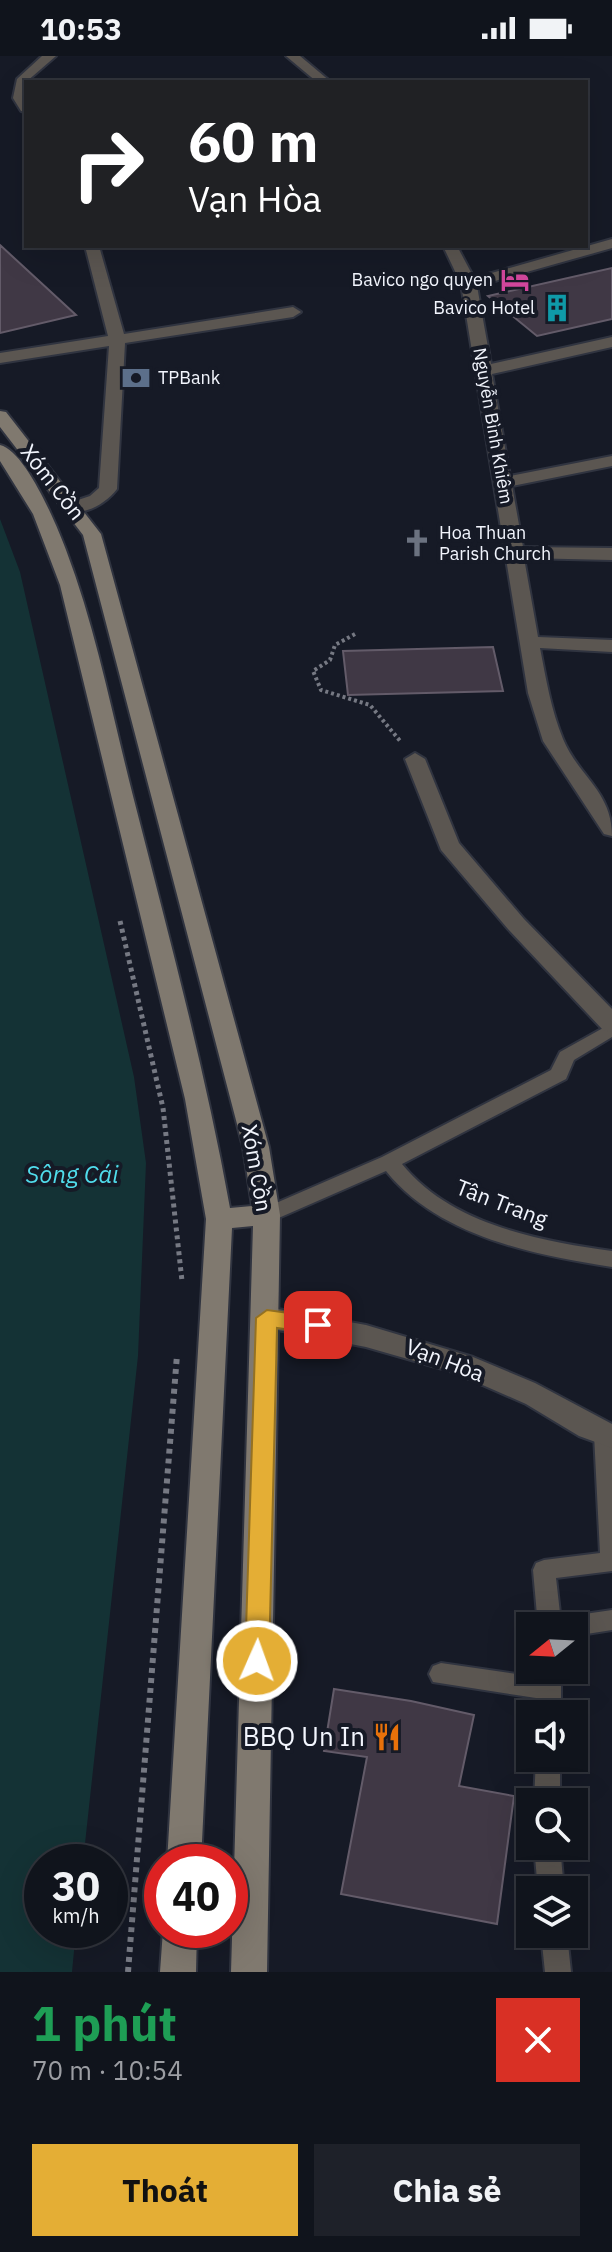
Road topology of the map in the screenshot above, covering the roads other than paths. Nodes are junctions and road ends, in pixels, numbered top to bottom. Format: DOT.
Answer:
graph roads {
  1 [pos="50,56"];
  2 [pos="292,56"];
  3 [pos="322,80"];
  4 [pos="24,105"];
  5 [pos="612,243"];
  6 [pos="93,248"];
  7 [pos="451,248"];
  8 [pos="469,284"];
  9 [pos="291,307"];
  10 [pos="116,334"];
  11 [pos="612,342"];
  12 [pos="0,348"];
  13 [pos="0,358"];
  14 [pos="483,371"];
  15 [pos="0,416"];
  16 [pos="0,450"];
  17 [pos="612,461"];
  18 [pos="504,482"];
  19 [pos="75,507"];
  20 [pos="514,552"];
  21 [pos="612,554"];
  22 [pos="530,642"];
  23 [pos="612,646"];
  24 [pos="415,759"];
  25 [pos="612,829"];
  26 [pos="612,1026"];
  27 [pos="389,1162"];
  28 [pos="267,1215"];
  29 [pos="219,1219"];
  30 [pos="612,1259"];
  31 [pos="267,1318"];
  32 [pos="609,1435"];
  33 [pos="612,1559"];
  34 [pos="548,1612"];
  35 [pos="612,1620"];
  36 [pos="588,1624"];
  37 [pos="441,1674"];
  38 [pos="516,1678"];
  39 [pos="185,1844"];
  40 [pos="179,1948"];
  41 [pos="555,1948"];
  42 [pos="178,1972"];
  43 [pos="249,1972"];
  44 [pos="558,1972"];
  1 -- 4 [label="street"];
  2 -- 3 [label="street"];
  5 -- 8 [label="street"];
  6 -- 10 [label="street"];
  7 -- 8 [label="street, Nguyễn Bình Khiêm"];
  8 -- 14 [label="street, Nguyễn Bình Khiêm"];
  9 -- 10 [label="street"];
  10 -- 12 [label="street"];
  10 -- 13 [label="street"];
  10 -- 19 [label="street"];
  11 -- 14 [label="street"];
  14 -- 18 [label="street, Nguyễn Bình Khiêm"];
  15 -- 19 [label="street, Xóm Cồn"];
  16 -- 29 [label="street, Xóm Cồn"];
  17 -- 18 [label="street"];
  18 -- 20 [label="street, Nguyễn Bình Khiêm"];
  19 -- 28 [label="street, Xóm Cồn"];
  20 -- 21 [label="street"];
  20 -- 22 [label="street, Nguyễn Bình Khiêm"];
  22 -- 23 [label="street"];
  22 -- 25 [label="street, Nguyễn Bình Khiêm"];
  24 -- 26 [label="street"];
  26 -- 27 [label="lane"];
  27 -- 28 [label="lane"];
  27 -- 30 [label="lane, Tân Trang"];
  28 -- 29 [label="street"];
  28 -- 31 [label="street, Xóm Cồn"];
  29 -- 39 [label="street, Xóm Cồn"];
  31 -- 32 [label="street, Vạn Hòa"];
  31 -- 43 [label="street, Xóm Cồn"];
  32 -- 33 [label="lane"];
  33 -- 34 [label="lane"];
  35 -- 36 [label="lane"];
  37 -- 38 [label="lane"];
  40 -- 42 [label="street"];
  41 -- 44 [label="lane"];
}
